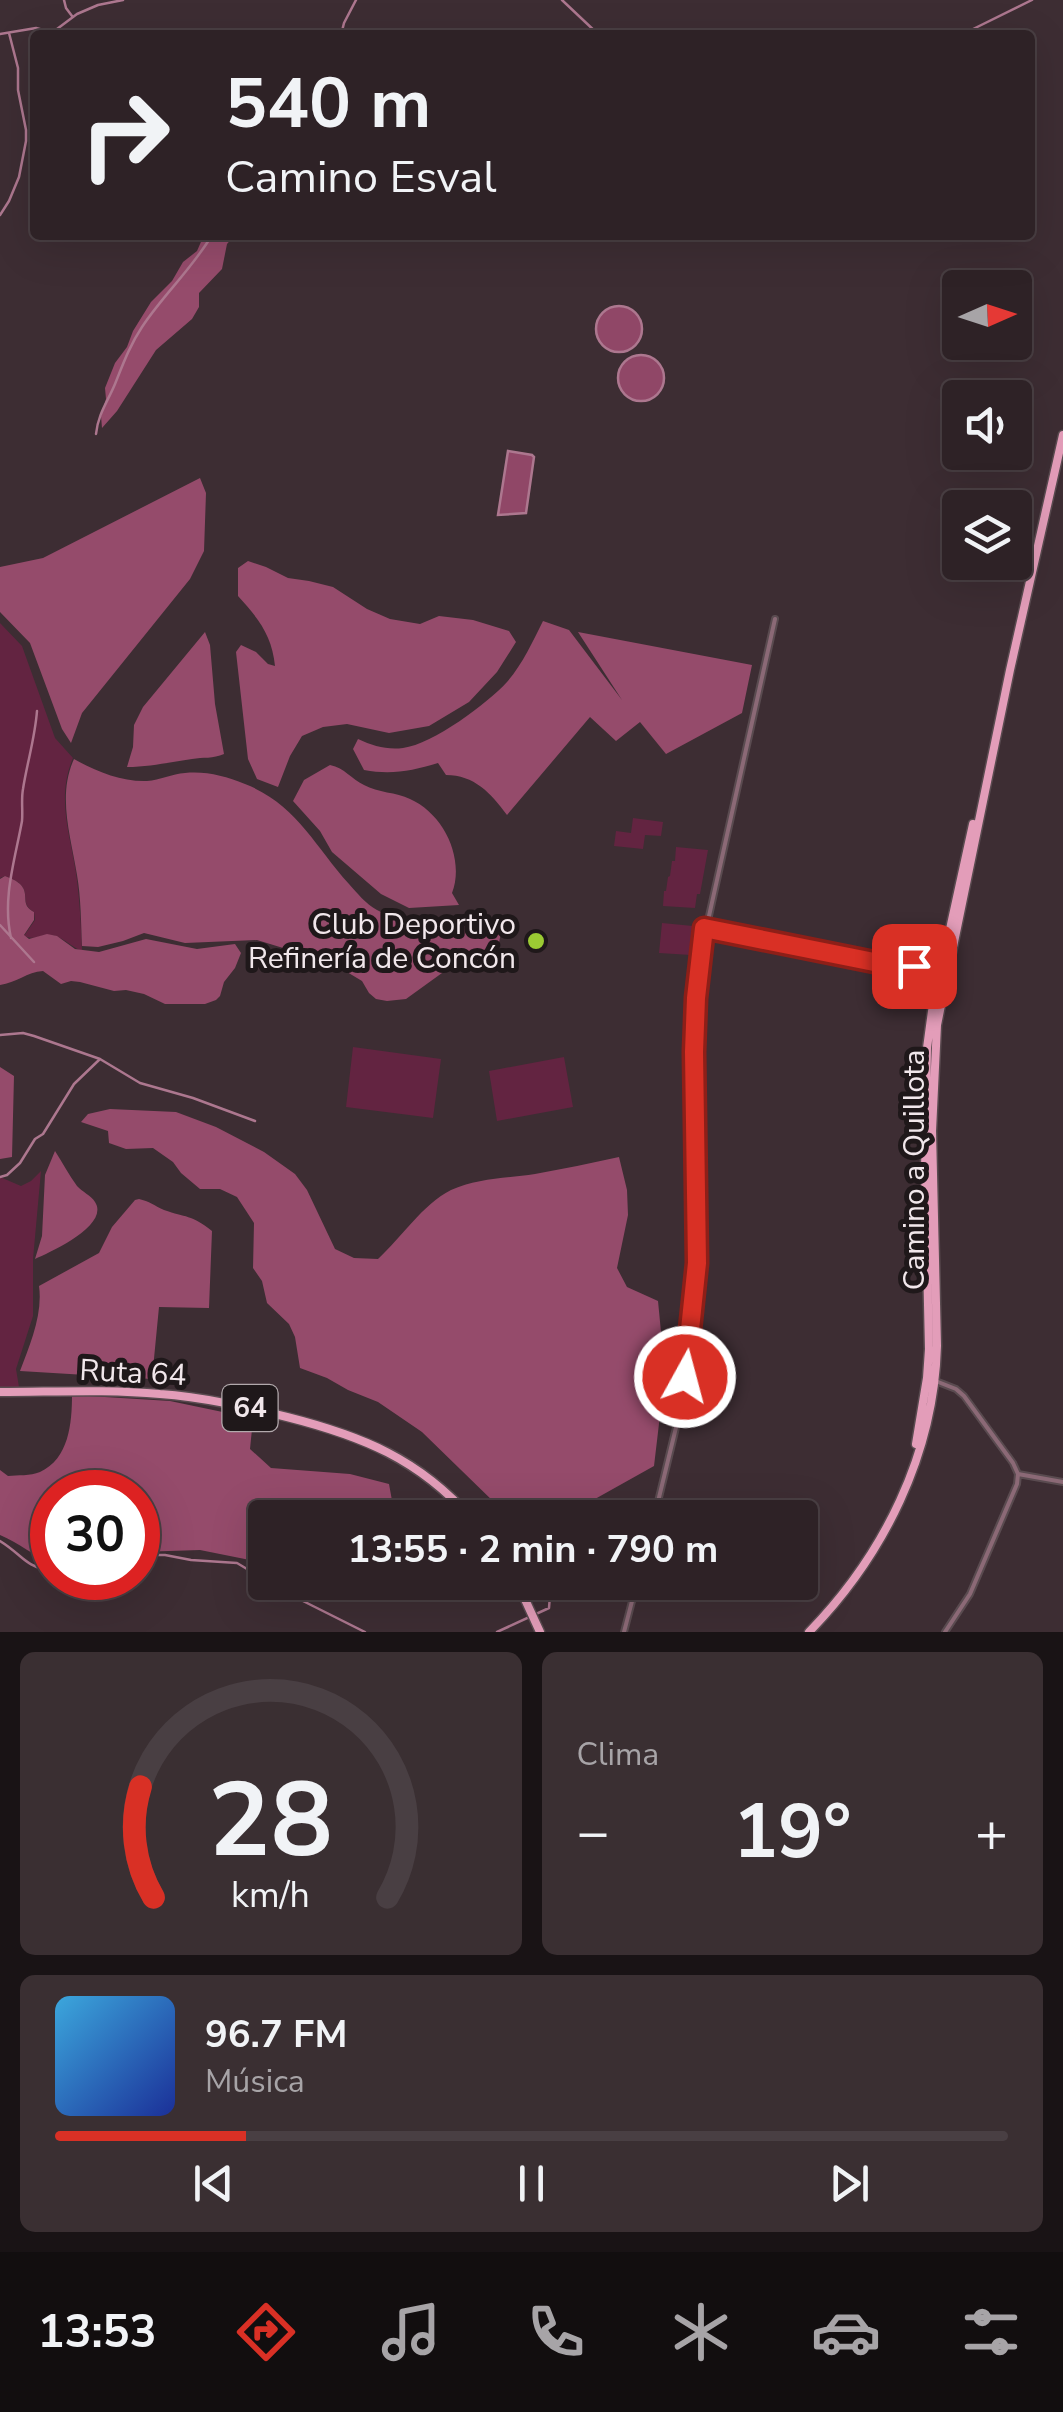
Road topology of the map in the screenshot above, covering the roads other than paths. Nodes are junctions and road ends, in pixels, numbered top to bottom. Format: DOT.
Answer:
graph roads {
  1 [pos="1063,435"];
  2 [pos="775,619"];
  3 [pos="1010,670"];
  4 [pos="950,922"];
  5 [pos="704,928"];
  6 [pos="914,966"];
  7 [pos="944,967"];
  8 [pos="932,1012"];
  9 [pos="931,1379"];
  10 [pos="0,1392"];
  11 [pos="1018,1474"];
  12 [pos="1063,1482"];
  13 [pos="453,1500"];
  14 [pos="658,1500"];
  15 [pos="526,1600"];
  16 [pos="632,1600"];
  17 [pos="540,1632"];
  18 [pos="624,1632"];
  19 [pos="809,1632"];
  20 [pos="946,1632"];
  1 -- 3 [label="main road, Camino a Quillota"];
  2 -- 5 [label="street"];
  3 -- 4 [label="main road, Camino a Quillota"];
  3 -- 7 [label="main road, Camino a Quillota"];
  4 -- 6 [label="main road"];
  4 -- 7 [label="main road, Camino a Quillota"];
  5 -- 6 [label="street"];
  5 -- 14 [label="street"];
  6 -- 7 [label="street"];
  6 -- 8 [label="main road"];
  7 -- 8 [label="main road, Camino a Quillota"];
  7 -- 9 [label="main road, Camino a Quillota"];
  8 -- 9 [label="main road, Camino a Quillota"];
  9 -- 11 [label="street"];
  9 -- 19 [label="main road, Camino a Quillota"];
  10 -- 13 [label="main road, Ruta 64 / 64"];
  11 -- 12 [label="street"];
  11 -- 20 [label="street"];
  15 -- 17 [label="main road"];
  16 -- 18 [label="street"];
}
